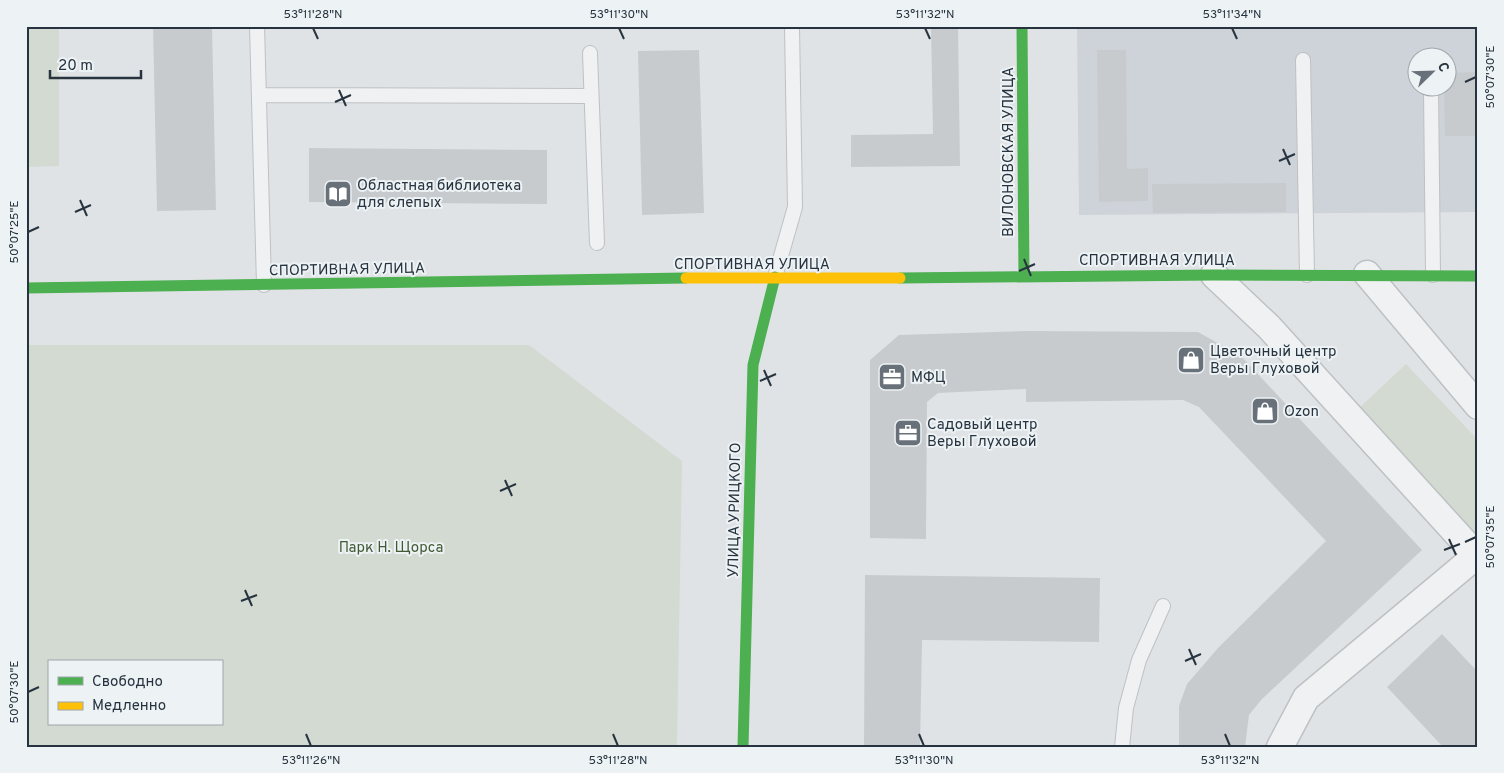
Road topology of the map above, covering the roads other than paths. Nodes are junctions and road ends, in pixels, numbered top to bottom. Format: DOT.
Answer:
graph roads {
  1 [pos="257,26"];
  2 [pos="792,26"];
  3 [pos="1022,26"];
  4 [pos="590,53"];
  5 [pos="1303,60"];
  6 [pos="259,95"];
  7 [pos="591,96"];
  8 [pos="1431,98"];
  9 [pos="597,243"];
  10 [pos="1367,274"];
  11 [pos="1214,275"];
  12 [pos="1307,275"];
  13 [pos="1433,275"];
  14 [pos="1478,276"];
  15 [pos="775,277"];
  16 [pos="1024,277"];
  17 [pos="264,285"];
  18 [pos="26,288"];
  19 [pos="1478,406"];
  20 [pos="1477,556"];
  21 [pos="1163,606"];
  22 [pos="743,747"];
  23 [pos="1122,747"];
  24 [pos="1280,747"];
  1 -- 6 [label="lane"];
  2 -- 15 [label="lane"];
  3 -- 16 [label="main road, ВИЛОНОВСКАЯ УЛИЦА"];
  4 -- 7 [label="lane"];
  5 -- 12 [label="lane"];
  6 -- 7 [label="lane"];
  6 -- 17 [label="lane"];
  7 -- 9 [label="lane"];
  8 -- 13 [label="lane"];
  10 -- 12 [label="main road, СПОРТИВНАЯ УЛИЦА"];
  10 -- 13 [label="main road, СПОРТИВНАЯ УЛИЦА"];
  10 -- 19 [label="street"];
  11 -- 12 [label="main road, СПОРТИВНАЯ УЛИЦА"];
  11 -- 16 [label="main road, СПОРТИВНАЯ УЛИЦА"];
  11 -- 20 [label="street"];
  13 -- 14 [label="main road, СПОРТИВНАЯ УЛИЦА"];
  15 -- 16 [label="main road, СПОРТИВНАЯ УЛИЦА"];
  15 -- 17 [label="main road, СПОРТИВНАЯ УЛИЦА"];
  15 -- 22 [label="main road, УЛИЦА УРИЦКОГО"];
  17 -- 18 [label="main road, СПОРТИВНАЯ УЛИЦА"];
  20 -- 24 [label="street"];
  21 -- 23 [label="lane"];
}
